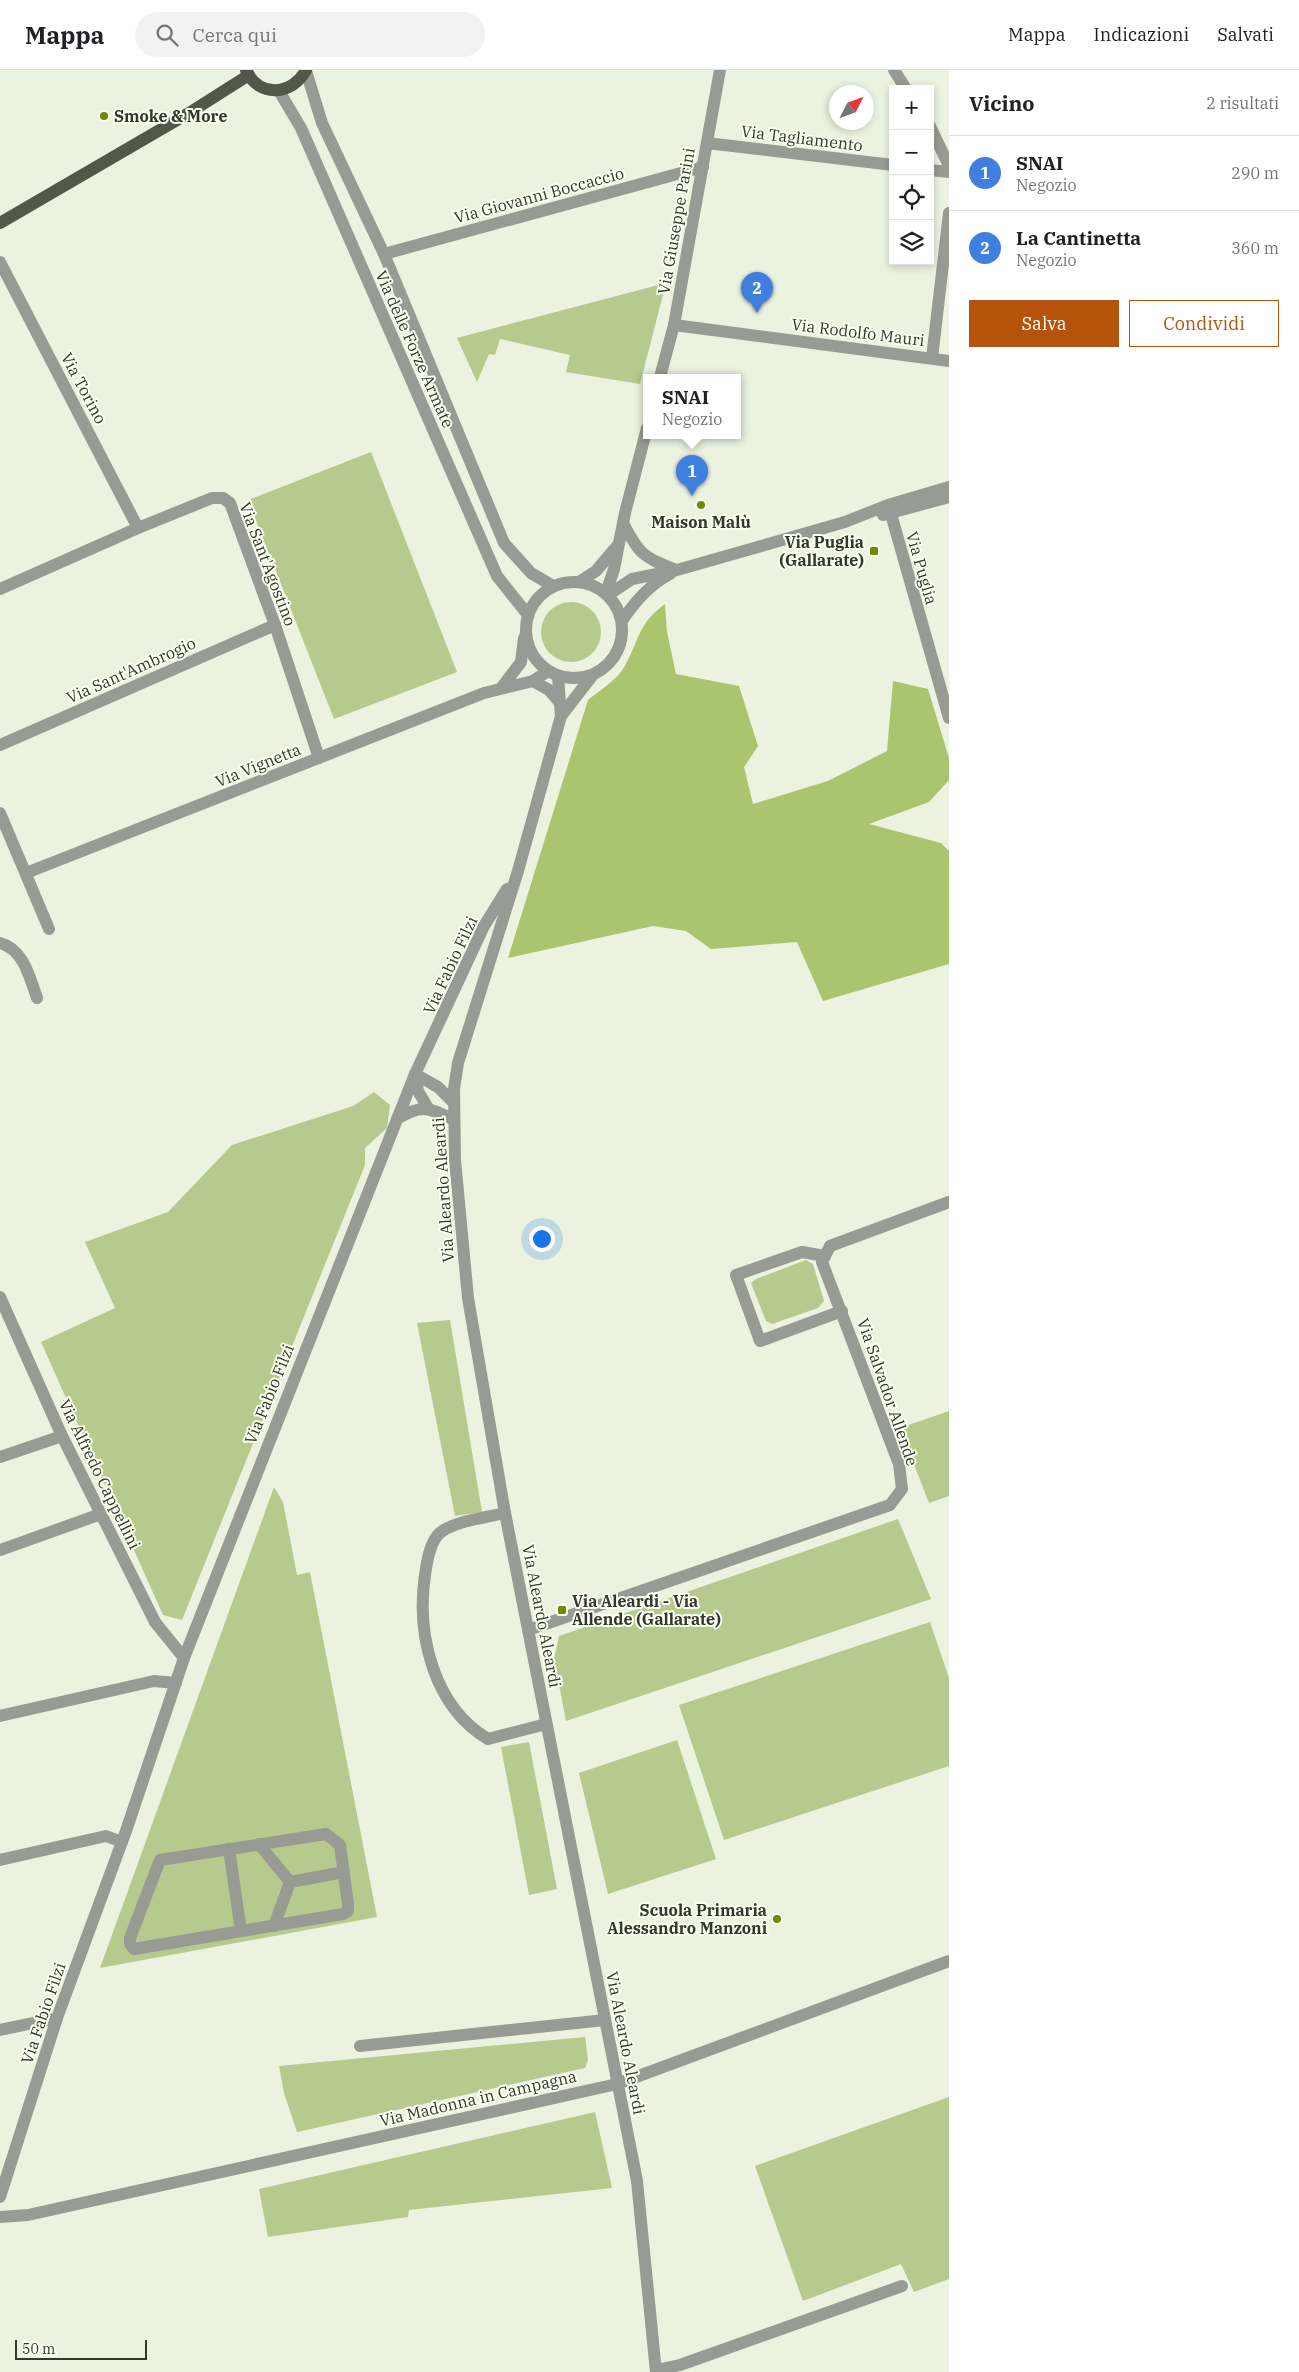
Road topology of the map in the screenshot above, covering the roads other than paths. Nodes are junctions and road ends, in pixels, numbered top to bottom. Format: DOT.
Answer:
graph roads {
  1 [pos="306,70"];
  2 [pos="720,70"];
  3 [pos="894,70"];
  4 [pos="248,72"];
  5 [pos="903,85"];
  6 [pos="279,90"];
  7 [pos="932,130"];
  8 [pos="707,143"];
  9 [pos="889,166"];
  10 [pos="949,166"];
  11 [pos="703,167"];
  12 [pos="934,170"];
  13 [pos="949,172"];
  14 [pos="949,213"];
  15 [pos="0,223"];
  16 [pos="949,227"];
  17 [pos="384,254"];
  18 [pos="0,262"];
  19 [pos="674,325"];
  20 [pos="932,358"];
  21 [pos="949,361"];
  22 [pos="661,374"];
  23 [pos="644,439"];
  24 [pos="949,486"];
  25 [pos="949,497"];
  26 [pos="891,514"];
  27 [pos="856,518"];
  28 [pos="623,523"];
  29 [pos="138,528"];
  30 [pos="618,544"];
  31 [pos="677,570"];
  32 [pos="579,582"];
  33 [pos="553,586"];
  34 [pos="0,589"];
  35 [pos="607,594"];
  36 [pos="528,615"];
  37 [pos="622,621"];
  38 [pos="275,625"];
  39 [pos="525,633"];
  40 [pos="553,674"];
  41 [pos="592,676"];
  42 [pos="532,681"];
  43 [pos="502,687"];
  44 [pos="561,710"];
  45 [pos="949,718"];
  46 [pos="0,745"];
  47 [pos="320,758"];
  48 [pos="0,814"];
  49 [pos="518,871"];
  50 [pos="26,873"];
  51 [pos="49,929"];
  52 [pos="0,944"];
  53 [pos="37,998"];
  54 [pos="415,1074"];
  55 [pos="454,1102"];
  56 [pos="428,1108"];
  57 [pos="397,1119"];
  58 [pos="454,1120"];
  59 [pos="949,1202"];
  60 [pos="825,1256"];
  61 [pos="0,1297"];
  62 [pos="842,1311"];
  63 [pos="62,1436"];
  64 [pos="0,1457"];
  65 [pos="505,1513"];
  66 [pos="102,1514"];
  67 [pos="0,1550"];
  68 [pos="528,1630"];
  69 [pos="184,1658"];
  70 [pos="176,1683"];
  71 [pos="0,1716"];
  72 [pos="546,1724"];
  73 [pos="122,1842"];
  74 [pos="259,1844"];
  75 [pos="228,1849"];
  76 [pos="0,1860"];
  77 [pos="344,1872"];
  78 [pos="290,1882"];
  79 [pos="274,1926"];
  80 [pos="241,1931"];
  81 [pos="949,1961"];
  82 [pos="57,2018"];
  83 [pos="605,2020"];
  84 [pos="0,2030"];
  85 [pos="360,2046"];
  86 [pos="617,2084"];
  87 [pos="0,2197"];
  88 [pos="0,2217"];
  89 [pos="902,2286"];
  90 [pos="656,2371"];
  1 -- 6 [label="main road"];
  1 -- 17 [label="street, Via delle Forze Armate"];
  2 -- 8 [label="street, Via Giuseppe Parini"];
  3 -- 5 [label="street"];
  4 -- 6 [label="main road"];
  4 -- 15 [label="main road"];
  6 -- 36 [label="street, Via delle Forze Armate"];
  7 -- 10 [label="street"];
  8 -- 9 [label="street, Via Tagliamento"];
  8 -- 11 [label="street, Via Giuseppe Parini"];
  11 -- 17 [label="street, Via Giovanni Boccaccio"];
  11 -- 19 [label="street, Via Giuseppe Parini"];
  12 -- 13 [label="street"];
  14 -- 16 [label="street"];
  16 -- 20 [label="street"];
  17 -- 33 [label="street, Via delle Forze Armate"];
  18 -- 29 [label="street, Via Torino"];
  19 -- 20 [label="street, Via Rodolfo Mauri"];
  19 -- 22 [label="street, Via Giuseppe Parini"];
  20 -- 21 [label="street, Via Rodolfo Mauri"];
  23 -- 28 [label="street"];
  24 -- 27 [label="street, Via Puglia"];
  25 -- 26 [label="street, Via Puglia"];
  26 -- 27 [label="street, Via Puglia"];
  26 -- 45 [label="street, Via Puglia"];
  27 -- 31 [label="street, Via Puglia"];
  28 -- 30 [label="street"];
  28 -- 31 [label="street"];
  29 -- 34 [label="street, Via Sant'Agostino"];
  29 -- 38 [label="street, Via Sant'Agostino"];
  30 -- 32 [label="street"];
  30 -- 35 [label="street"];
  31 -- 35 [label="street, Via Puglia"];
  31 -- 37 [label="street, Via Puglia"];
  32 -- 33 [label="street"];
  32 -- 35 [label="street"];
  33 -- 36 [label="street"];
  35 -- 37 [label="street"];
  36 -- 39 [label="street"];
  37 -- 41 [label="street"];
  38 -- 46 [label="street, Via Sant'Ambrogio"];
  38 -- 47 [label="street, Via Sant'Agostino"];
  39 -- 40 [label="street"];
  39 -- 43 [label="street"];
  40 -- 41 [label="street"];
  40 -- 42 [label="street, Via Vignetta"];
  40 -- 44 [label="street"];
  41 -- 44 [label="street"];
  42 -- 43 [label="street, Via Vignetta"];
  42 -- 44 [label="street"];
  43 -- 47 [label="street, Via Vignetta"];
  44 -- 49 [label="street"];
  47 -- 50 [label="street, Via Vignetta"];
  48 -- 50 [label="street"];
  49 -- 54 [label="street, Via Fabio Filzi"];
  49 -- 55 [label="street, Via Aleardo Aleardi"];
  50 -- 51 [label="street"];
  52 -- 53 [label="street"];
  54 -- 55 [label="street"];
  54 -- 56 [label="street"];
  54 -- 57 [label="street, Via Fabio Filzi"];
  55 -- 58 [label="street, Via Aleardo Aleardi"];
  56 -- 57 [label="street"];
  56 -- 58 [label="street"];
  57 -- 69 [label="street, Via Fabio Filzi"];
  58 -- 65 [label="street, Via Aleardo Aleardi"];
  59 -- 60 [label="street"];
  60 -- 62 [label="street, Via Salvador Allende"];
  60 -- 62 [label="street"];
  61 -- 63 [label="street, Via Alfredo Cappellini"];
  62 -- 68 [label="street, Via Salvador Allende"];
  63 -- 64 [label="street"];
  63 -- 66 [label="street, Via Alfredo Cappellini"];
  65 -- 68 [label="street, Via Aleardo Aleardi"];
  65 -- 72 [label="street"];
  66 -- 67 [label="street"];
  66 -- 69 [label="street, Via Alfredo Cappellini"];
  68 -- 72 [label="street, Via Aleardo Aleardi"];
  69 -- 70 [label="street, Via Fabio Filzi"];
  70 -- 71 [label="street"];
  70 -- 73 [label="street, Via Fabio Filzi"];
  72 -- 83 [label="street, Via Aleardo Aleardi"];
  73 -- 76 [label="street"];
  73 -- 82 [label="street, Via Fabio Filzi"];
  74 -- 75 [label="street"];
  74 -- 77 [label="street"];
  74 -- 78 [label="street"];
  75 -- 80 [label="street"];
  75 -- 80 [label="street"];
  77 -- 78 [label="street"];
  77 -- 79 [label="street"];
  78 -- 79 [label="street"];
  79 -- 80 [label="street"];
  81 -- 86 [label="street, Via Madonna in Campagna"];
  82 -- 84 [label="street"];
  82 -- 87 [label="street, Via Fabio Filzi"];
  83 -- 85 [label="street"];
  83 -- 86 [label="street, Via Aleardo Aleardi"];
  86 -- 88 [label="street, Via Madonna in Campagna"];
  86 -- 90 [label="street, Via Aleardo Aleardi"];
  89 -- 90 [label="street, Via Aleardo Aleardi"];
}
